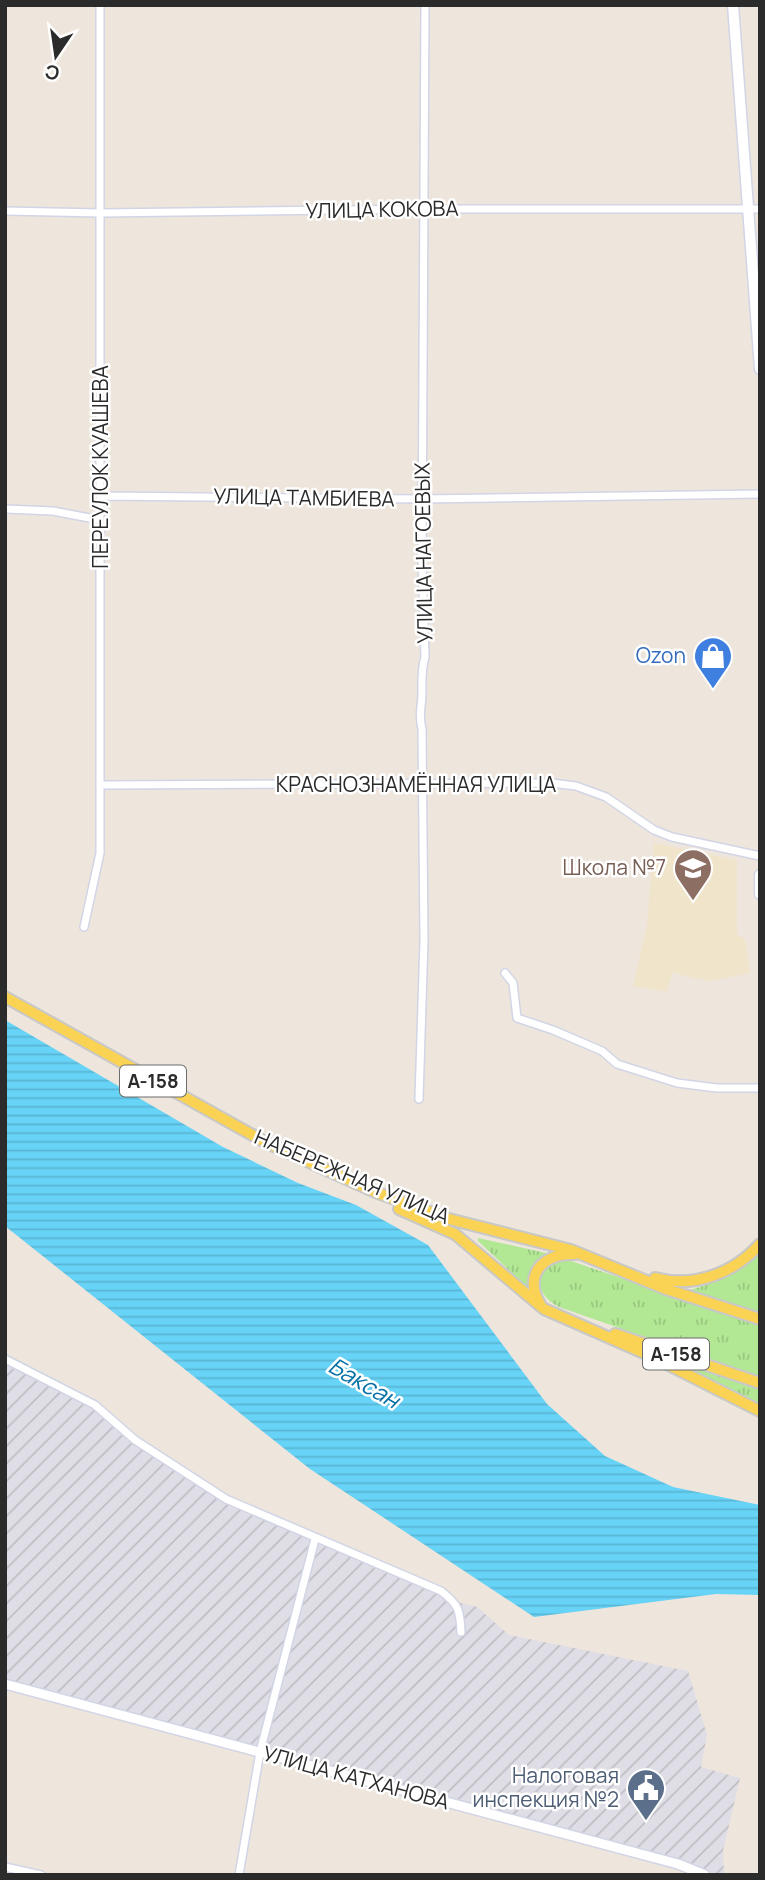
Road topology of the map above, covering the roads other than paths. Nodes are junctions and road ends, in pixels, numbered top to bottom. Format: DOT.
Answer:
graph roads {
  1 [pos="100,5"];
  2 [pos="425,5"];
  3 [pos="733,5"];
  4 [pos="425,209"];
  5 [pos="754,209"];
  6 [pos="5,211"];
  7 [pos="101,213"];
  8 [pos="760,369"];
  9 [pos="760,494"];
  10 [pos="100,496"];
  11 [pos="422,499"];
  12 [pos="5,509"];
  13 [pos="100,520"];
  14 [pos="423,783"];
  15 [pos="100,785"];
  16 [pos="760,856"];
  17 [pos="760,875"];
  18 [pos="760,894"];
  19 [pos="84,927"];
  20 [pos="505,973"];
  21 [pos="5,997"];
  22 [pos="760,1088"];
  23 [pos="419,1099"];
  24 [pos="304,1161"];
  25 [pos="760,1244"];
  26 [pos="585,1255"];
  27 [pos="624,1271"];
  28 [pos="544,1309"];
  29 [pos="760,1320"];
  30 [pos="592,1328"];
  31 [pos="5,1359"];
  32 [pos="760,1383"];
  33 [pos="760,1411"];
  34 [pos="315,1539"];
  35 [pos="461,1632"];
  36 [pos="5,1684"];
  37 [pos="260,1752"];
  38 [pos="5,1867"];
  39 [pos="41,1875"];
  40 [pos="239,1875"];
  41 [pos="705,1875"];
  1 -- 7 [label="street, ПЕРЕУЛОК КУАШЕВА"];
  2 -- 4 [label="street, УЛИЦА НАГОЕВЫХ"];
  3 -- 5 [label="main road"];
  4 -- 5 [label="street, УЛИЦА КОКОВА"];
  4 -- 7 [label="street, УЛИЦА КОКОВА"];
  4 -- 11 [label="street, УЛИЦА НАГОЕВЫХ"];
  5 -- 8 [label="main road"];
  6 -- 7 [label="street, УЛИЦА КОКОВА"];
  7 -- 10 [label="street, ПЕРЕУЛОК КУАШЕВА"];
  9 -- 11 [label="street, УЛИЦА ТАМБИЕВА"];
  10 -- 11 [label="street, УЛИЦА ТАМБИЕВА"];
  10 -- 13 [label="street, ПЕРЕУЛОК КУАШЕВА"];
  11 -- 14 [label="street, УЛИЦА НАГОЕВЫХ"];
  12 -- 13 [label="street"];
  13 -- 15 [label="street, ПЕРЕУЛОК КУАШЕВА"];
  14 -- 15 [label="street, КРАСНОЗНАМЁННАЯ УЛИЦА"];
  14 -- 16 [label="street, КРАСНОЗНАМЁННАЯ УЛИЦА"];
  14 -- 23 [label="street, УЛИЦА НАГОЕВЫХ"];
  15 -- 19 [label="street, ПЕРЕУЛОК КУАШЕВА"];
  17 -- 18 [label="main road"];
  20 -- 22 [label="street"];
  21 -- 24 [label="main road, НАБЕРЕЖНАЯ УЛИЦА / А-158"];
  24 -- 26 [label="main road, НАБЕРЕЖНАЯ УЛИЦА / А-158"];
  24 -- 28 [label="main road, А-158"];
  25 -- 27 [label="main road"];
  26 -- 27 [label="main road, НАБЕРЕЖНАЯ УЛИЦА / А-158"];
  26 -- 28 [label="main road"];
  27 -- 29 [label="main road, НАБЕРЕЖНАЯ УЛИЦА / А-158"];
  28 -- 30 [label="main road, А-158"];
  30 -- 32 [label="main road, А-158"];
  30 -- 33 [label="main road"];
  31 -- 34 [label="street"];
  34 -- 35 [label="street"];
  34 -- 37 [label="street"];
  36 -- 37 [label="street, УЛИЦА КАТХАНОВА"];
  37 -- 40 [label="street"];
  37 -- 41 [label="street, УЛИЦА КАТХАНОВА"];
  38 -- 39 [label="street"];
}
